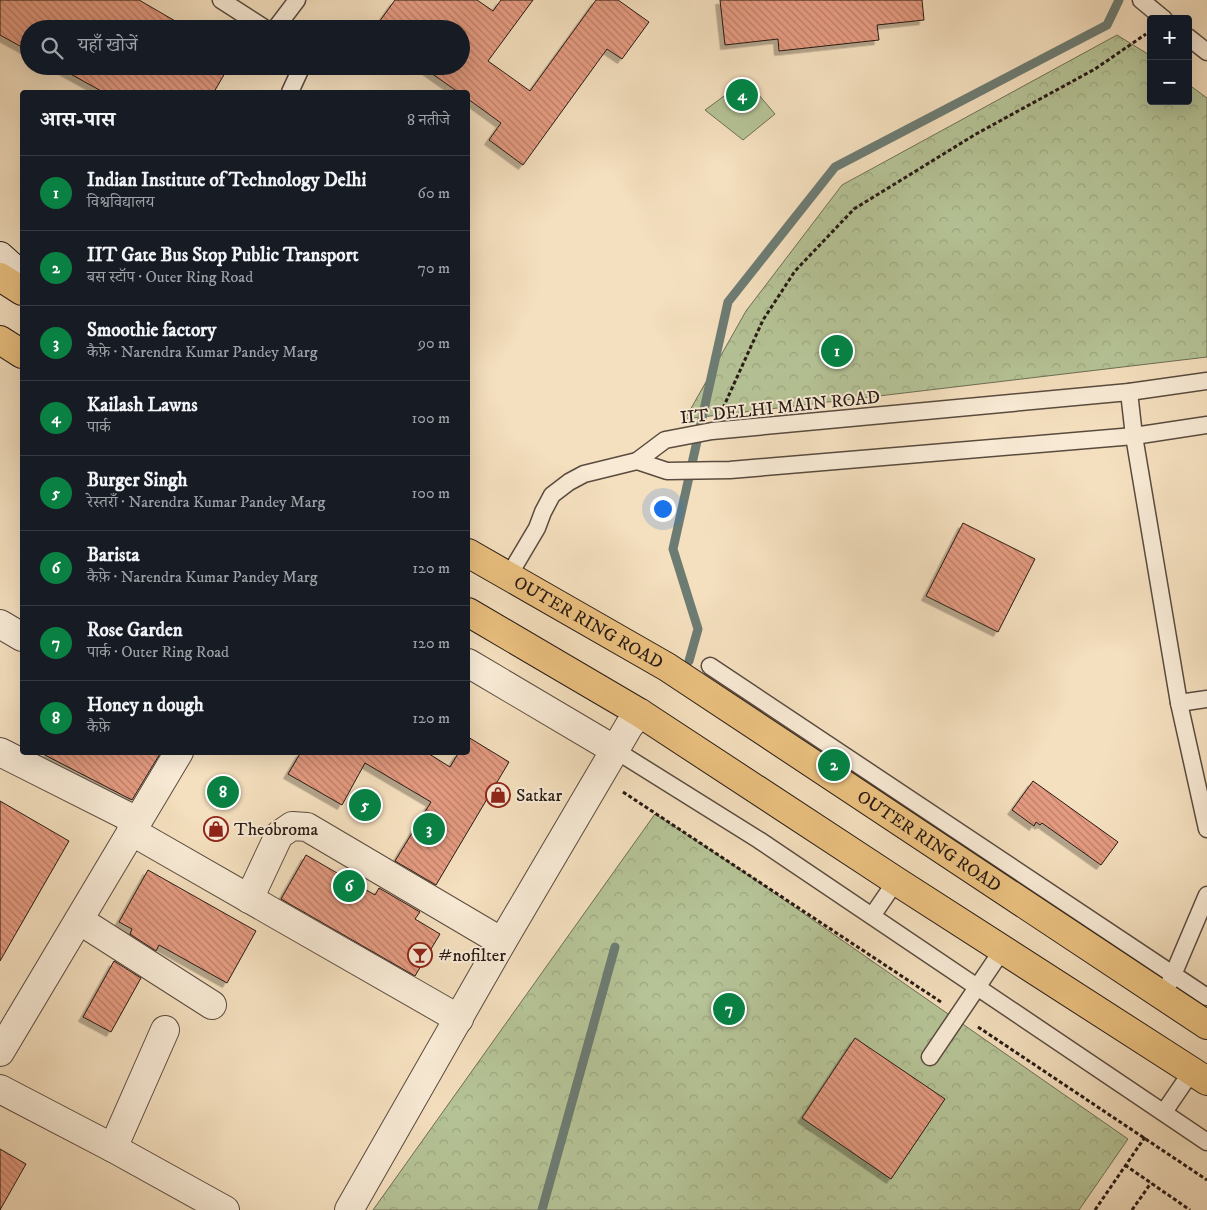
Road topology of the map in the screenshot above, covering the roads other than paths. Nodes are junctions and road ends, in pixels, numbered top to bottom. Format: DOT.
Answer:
graph roads {
  1 [pos="297,0"];
  2 [pos="1141,0"];
  3 [pos="227,2"];
  4 [pos="1159,15"];
  5 [pos="253,20"];
  6 [pos="282,20"];
  7 [pos="1192,41"];
  8 [pos="1207,52"];
  9 [pos="298,75"];
  10 [pos="291,90"];
  11 [pos="0,256"];
  12 [pos="20,274"];
  13 [pos="0,277"];
  14 [pos="20,290"];
  15 [pos="0,340"];
  16 [pos="0,352"];
  17 [pos="20,353"];
  18 [pos="20,359"];
  19 [pos="1207,381"];
  20 [pos="1129,392"];
  21 [pos="1207,425"];
  22 [pos="1134,436"];
  23 [pos="637,462"];
  24 [pos="470,554"];
  25 [pos="508,577"];
  26 [pos="471,620"];
  27 [pos="0,624"];
  28 [pos="20,636"];
  29 [pos="470,664"];
  30 [pos="710,666"];
  31 [pos="1207,699"];
  32 [pos="1179,703"];
  33 [pos="640,713"];
  34 [pos="615,750"];
  35 [pos="0,752"];
  36 [pos="177,755"];
  37 [pos="941,820"];
  38 [pos="134,826"];
  39 [pos="1207,829"];
  40 [pos="914,831"];
  41 [pos="896,881"];
  42 [pos="1207,895"];
  43 [pos="249,899"];
  44 [pos="872,916"];
  45 [pos="79,920"];
  46 [pos="502,942"];
  47 [pos="1003,950"];
  48 [pos="1169,985"];
  49 [pos="978,987"];
  50 [pos="1207,997"];
  51 [pos="212,1005"];
  52 [pos="459,1019"];
  53 [pos="1207,1025"];
  54 [pos="166,1030"];
  55 [pos="0,1052"];
  56 [pos="930,1057"];
  57 [pos="1200,1076"];
  58 [pos="0,1089"];
  59 [pos="1164,1112"];
  60 [pos="1207,1142"];
  61 [pos="113,1148"];
  62 [pos="225,1210"];
  63 [pos="349,1210"];
  1 -- 6 [label="lane"];
  2 -- 4 [label="lane"];
  3 -- 5 [label="lane"];
  7 -- 8 [label="lane"];
  9 -- 10 [label="lane"];
  11 -- 12 [label="street"];
  13 -- 14 [label="main road"];
  15 -- 17 [label="main road"];
  16 -- 18 [label="street"];
  19 -- 20 [label="lane, IIT DELHI MAIN ROAD"];
  20 -- 22 [label="lane"];
  20 -- 23 [label="lane, IIT DELHI MAIN ROAD"];
  21 -- 22 [label="lane"];
  22 -- 23 [label="lane"];
  22 -- 32 [label="lane"];
  23 -- 25 [label="lane"];
  24 -- 25 [label="main road, OUTER RING ROAD"];
  25 -- 40 [label="main road, OUTER RING ROAD"];
  26 -- 33 [label="main road"];
  27 -- 28 [label="street"];
  29 -- 34 [label="street"];
  30 -- 37 [label="lane"];
  31 -- 32 [label="lane"];
  32 -- 39 [label="lane"];
  33 -- 34 [label="street"];
  33 -- 41 [label="main road"];
  34 -- 44 [label="lane"];
  34 -- 46 [label="street"];
  35 -- 38 [label="street"];
  36 -- 38 [label="street"];
  37 -- 40 [label="lane"];
  37 -- 48 [label="lane"];
  38 -- 43 [label="street"];
  38 -- 45 [label="street"];
  40 -- 48 [label="main road, OUTER RING ROAD"];
  41 -- 44 [label="lane"];
  41 -- 47 [label="main road"];
  42 -- 48 [label="lane"];
  43 -- 46 [label="street"];
  43 -- 52 [label="street"];
  44 -- 49 [label="lane"];
  45 -- 51 [label="street"];
  45 -- 55 [label="street"];
  46 -- 52 [label="street"];
  47 -- 49 [label="lane"];
  47 -- 57 [label="main road"];
  48 -- 50 [label="lane"];
  48 -- 53 [label="main road, OUTER RING ROAD"];
  49 -- 56 [label="lane"];
  49 -- 59 [label="lane"];
  52 -- 63 [label="street"];
  54 -- 61 [label="street"];
  57 -- 59 [label="lane"];
  58 -- 61 [label="street"];
  59 -- 60 [label="lane"];
  61 -- 62 [label="street"];
}
